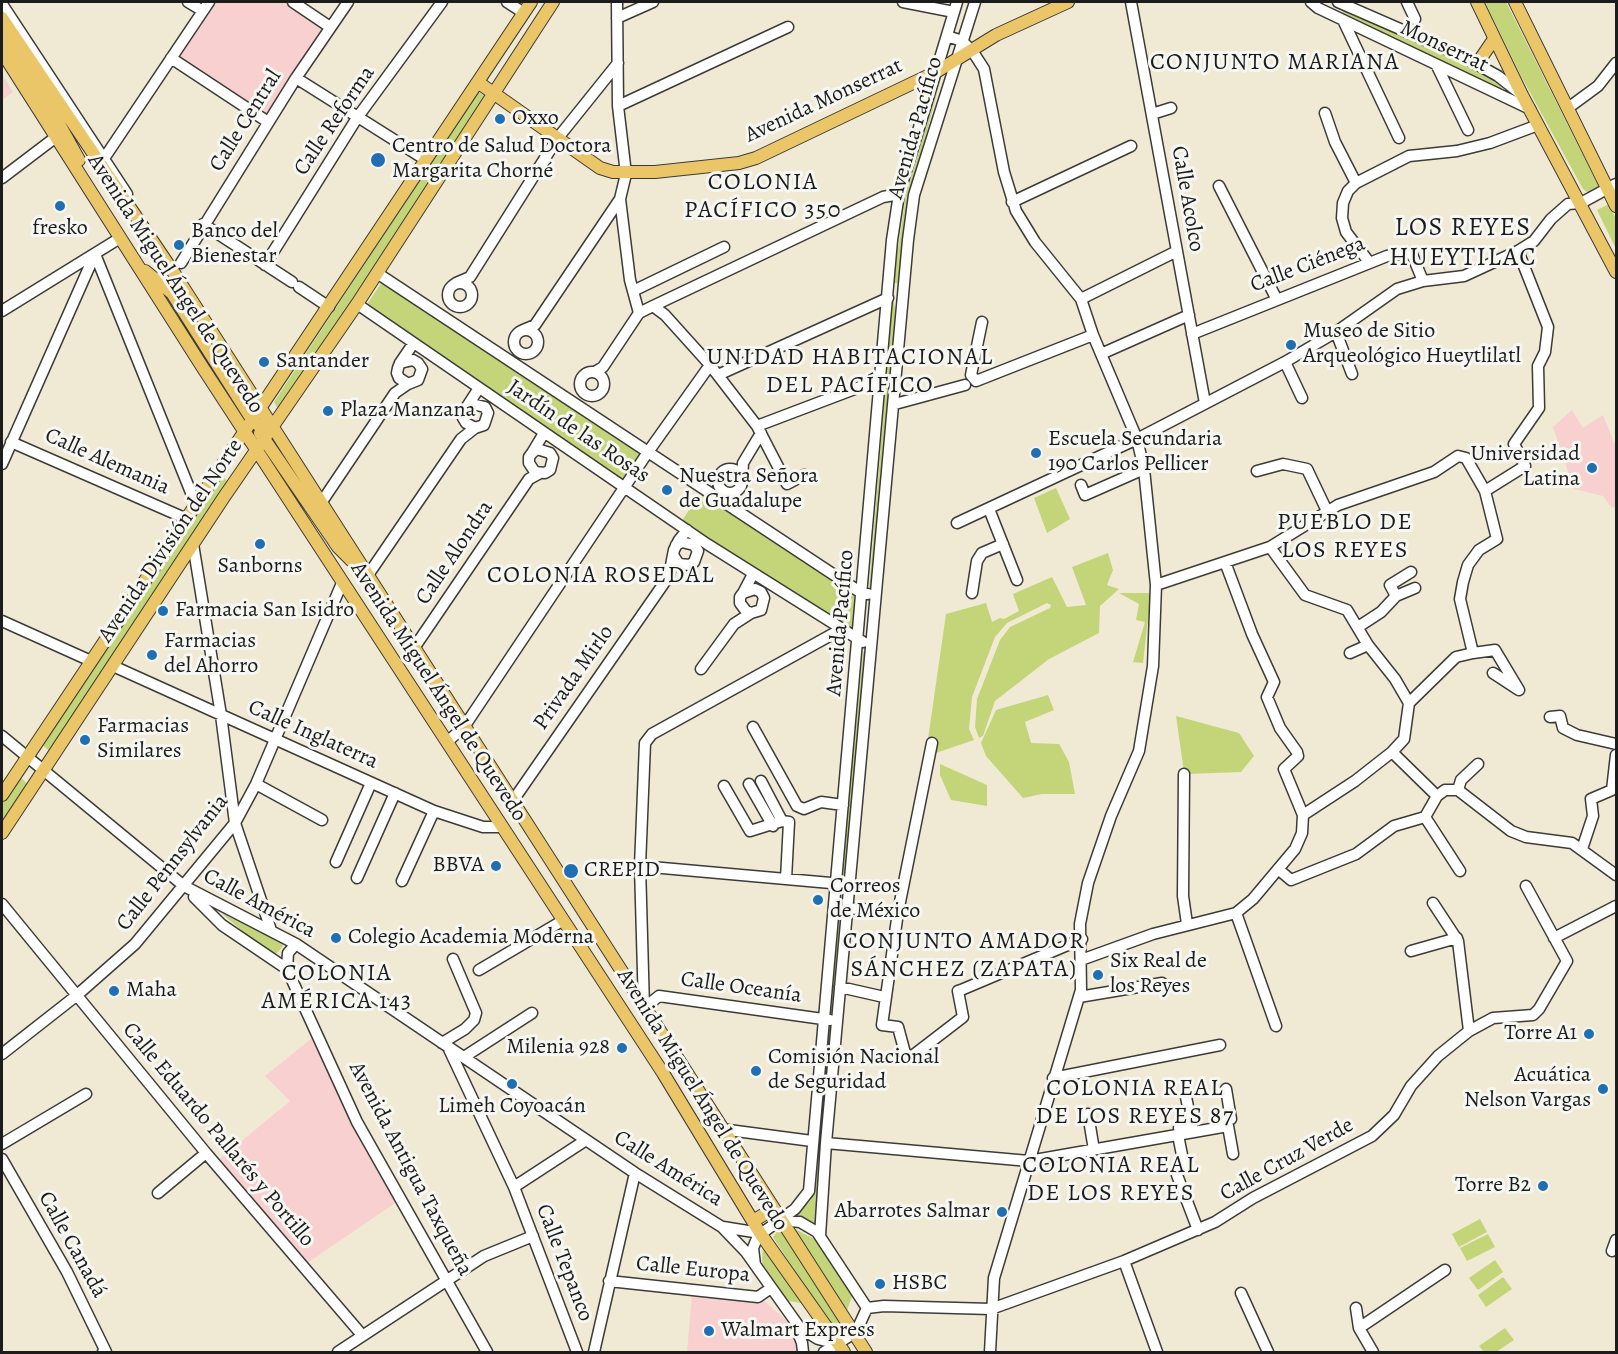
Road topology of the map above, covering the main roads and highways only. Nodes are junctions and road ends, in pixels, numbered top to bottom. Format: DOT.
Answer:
graph roads {
  1 [pos="531,2"];
  2 [pos="553,2"];
  3 [pos="1068,2"];
  4 [pos="1477,2"];
  5 [pos="1515,2"];
  6 [pos="2,18"];
  7 [pos="2,35"];
  8 [pos="1494,39"];
  9 [pos="2,53"];
  10 [pos="1477,64"];
  11 [pos="479,83"];
  12 [pos="494,94"];
  13 [pos="1612,187"];
  14 [pos="1617,206"];
  15 [pos="104,213"];
  16 [pos="139,267"];
  17 [pos="1617,272"];
  18 [pos="261,409"];
  19 [pos="253,421"];
  20 [pos="273,427"];
  21 [pos="245,432"];
  22 [pos="265,438"];
  23 [pos="257,450"];
  24 [pos="368,575"];
  25 [pos="2,795"];
  26 [pos="2,833"];
  27 [pos="773,1209"];
  28 [pos="753,1221"];
  29 [pos="841,1348"];
  30 [pos="866,1353"];
  1 -- 11 [label="main road, Avenida División del Norte"];
  2 -- 12 [label="main road, Avenida División del Norte"];
  3 -- 12 [label="main road, Avenida Monserrat"];
  4 -- 8 [label="main road"];
  5 -- 13 [label="main road"];
  6 -- 18 [label="main road, Avenida Miguel Ángel de Quevedo"];
  7 -- 15 [label="main road"];
  8 -- 10 [label="main road"];
  8 -- 17 [label="main road"];
  9 -- 15 [label="main road, Avenida Miguel Ángel de Quevedo"];
  11 -- 12 [label="main road, Avenida Monserrat"];
  11 -- 18 [label="main road, Avenida División del Norte"];
  12 -- 20 [label="main road, Avenida División del Norte"];
  13 -- 14 [label="main road"];
  15 -- 16 [label="main road, Avenida Miguel Ángel de Quevedo"];
  16 -- 19 [label="main road"];
  16 -- 21 [label="main road, Avenida Miguel Ángel de Quevedo"];
  18 -- 19 [label="main road, Avenida División del Norte"];
  18 -- 20 [label="main road, Avenida Miguel Ángel de Quevedo"];
  19 -- 20 [label="main road"];
  19 -- 21 [label="main road, Avenida División del Norte"];
  20 -- 22 [label="main road, Avenida División del Norte"];
  20 -- 24 [label="main road, Avenida Miguel Ángel de Quevedo"];
  21 -- 22 [label="main road"];
  21 -- 23 [label="main road, Avenida Miguel Ángel de Quevedo"];
  21 -- 25 [label="main road, Avenida División del Norte"];
  22 -- 23 [label="main road, Avenida División del Norte"];
  22 -- 24 [label="main road"];
  23 -- 26 [label="main road, Avenida División del Norte"];
  23 -- 28 [label="main road, Avenida Miguel Ángel de Quevedo"];
  24 -- 27 [label="main road, Avenida Miguel Ángel de Quevedo"];
  27 -- 28 [label="main road"];
  27 -- 30 [label="main road, Avenida Miguel Ángel de Quevedo"];
  28 -- 29 [label="main road, Avenida Miguel Ángel de Quevedo"];
}
